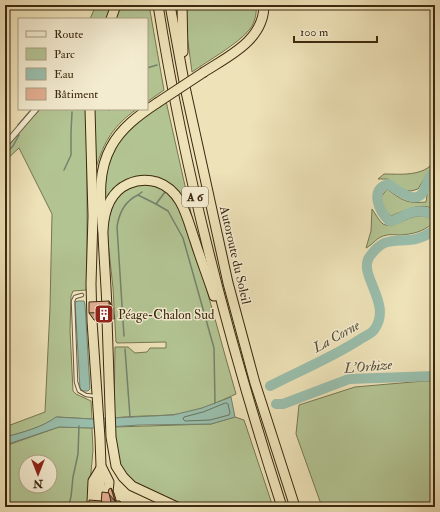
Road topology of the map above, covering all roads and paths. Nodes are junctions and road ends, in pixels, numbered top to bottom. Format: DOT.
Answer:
graph roads {
  1 [pos="116,5"];
  2 [pos="158,5"];
  3 [pos="170,5"];
  4 [pos="182,5"];
  5 [pos="260,5"];
  6 [pos="264,5"];
  7 [pos="111,18"];
  8 [pos="204,71"];
  9 [pos="185,88"];
  10 [pos="157,101"];
  11 [pos="148,106"];
  12 [pos="148,108"];
  13 [pos="35,110"];
  14 [pos="90,110"];
  15 [pos="141,110"];
  16 [pos="146,110"];
  17 [pos="5,144"];
  18 [pos="93,216"];
  19 [pos="103,230"];
  20 [pos="82,295"];
  21 [pos="107,308"];
  22 [pos="107,319"];
  23 [pos="234,351"];
  24 [pos="98,396"];
  25 [pos="100,503"];
  26 [pos="177,507"];
  27 [pos="282,507"];
  28 [pos="295,507"];
  1 -- 7 [label="highway"];
  2 -- 23 [label="highway, Autoroute du Soleil / A 6"];
  3 -- 9 [label="highway, Autoroute du Soleil / A 6"];
  4 -- 9 [label="highway"];
  5 -- 8 [label="highway"];
  6 -- 8 [label="highway"];
  8 -- 10 [label="highway"];
  9 -- 28 [label="highway, Autoroute du Soleil / A 6"];
  10 -- 11 [label="highway"];
  10 -- 12 [label="highway"];
  13 -- 17 [label="street"];
  14 -- 18 [label="highway"];
  15 -- 18 [label="highway"];
  16 -- 19 [label="highway"];
  18 -- 24 [label="highway"];
  19 -- 21 [label="highway"];
  19 -- 23 [label="highway"];
  20 -- 24 [label="lane"];
  22 -- 26 [label="highway"];
  23 -- 27 [label="highway, Autoroute du Soleil / A 6"];
  24 -- 25 [label="highway"];
}
